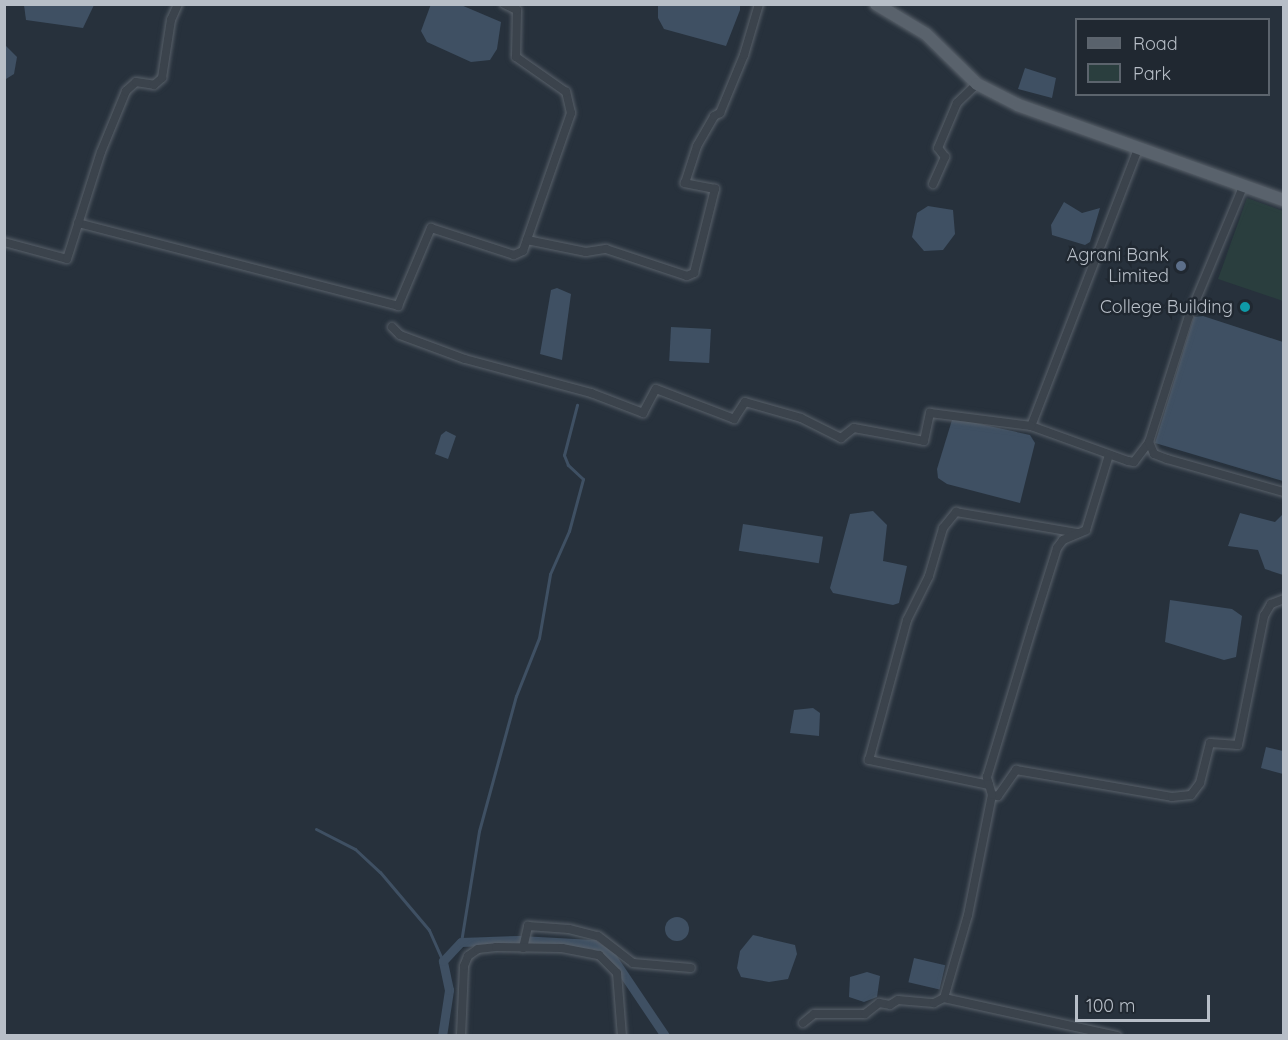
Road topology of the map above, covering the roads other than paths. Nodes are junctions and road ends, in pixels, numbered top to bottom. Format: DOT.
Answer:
graph roads {
  1 [pos="178,4"];
  2 [pos="504,4"];
  3 [pos="759,4"];
  4 [pos="876,4"];
  5 [pos="977,84"];
  6 [pos="1138,149"];
  7 [pos="933,184"];
  8 [pos="1244,187"];
  9 [pos="1284,200"];
  10 [pos="78,223"];
  11 [pos="527,240"];
  12 [pos="4,242"];
  13 [pos="392,327"];
  14 [pos="1031,426"];
  15 [pos="1149,442"];
  16 [pos="1109,455"];
  17 [pos="1284,492"];
  18 [pos="1080,533"];
  19 [pos="1284,599"];
  20 [pos="989,784"];
  21 [pos="992,795"];
  22 [pos="523,948"];
  23 [pos="691,968"];
  24 [pos="944,998"];
  25 [pos="803,1023"];
  26 [pos="461,1035"];
  27 [pos="622,1035"];
  28 [pos="1117,1035"];
  1 -- 10 [label="street"];
  2 -- 11 [label="street"];
  3 -- 11 [label="street"];
  4 -- 5 [label="main road"];
  5 -- 6 [label="main road"];
  5 -- 7 [label="street"];
  6 -- 8 [label="main road"];
  6 -- 14 [label="street"];
  8 -- 9 [label="main road"];
  8 -- 15 [label="street"];
  10 -- 11 [label="street"];
  10 -- 12 [label="street"];
  13 -- 14 [label="street"];
  14 -- 16 [label="street"];
  15 -- 16 [label="street"];
  15 -- 17 [label="street"];
  16 -- 18 [label="street"];
  18 -- 20 [label="street"];
  18 -- 20 [label="street"];
  19 -- 21 [label="street"];
  20 -- 21 [label="street"];
  21 -- 24 [label="street"];
  22 -- 23 [label="street"];
  22 -- 26 [label="street"];
  22 -- 27 [label="street"];
  24 -- 25 [label="street"];
  24 -- 28 [label="street"];
}
